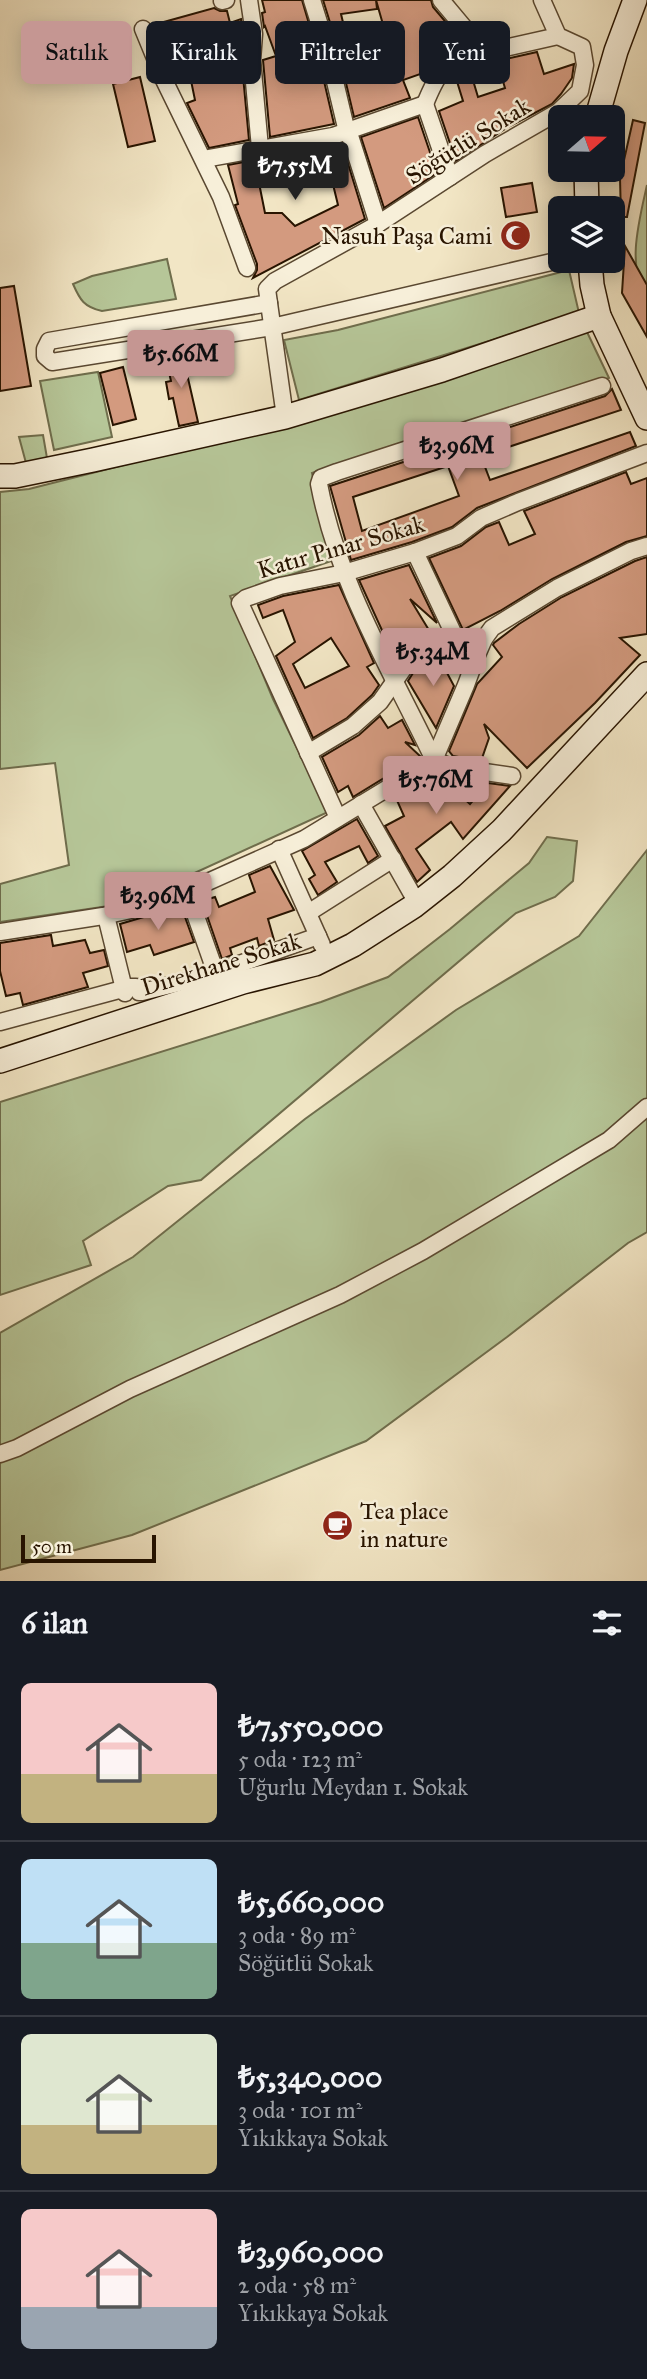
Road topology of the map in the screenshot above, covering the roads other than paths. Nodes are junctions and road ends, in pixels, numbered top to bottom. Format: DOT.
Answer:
graph roads {
  1 [pos="249,0"];
  2 [pos="312,0"];
  3 [pos="442,0"];
  4 [pos="542,0"];
  5 [pos="635,0"];
  6 [pos="459,21"];
  7 [pos="143,29"];
  8 [pos="558,36"];
  9 [pos="510,48"];
  10 [pos="435,84"];
  11 [pos="425,104"];
  12 [pos="600,105"];
  13 [pos="347,132"];
  14 [pos="261,148"];
  15 [pos="204,159"];
  16 [pos="450,177"];
  17 [pos="378,224"];
  18 [pos="548,263"];
  19 [pos="247,268"];
  20 [pos="591,273"];
  21 [pos="268,296"];
  22 [pos="599,316"];
  23 [pos="272,327"];
  24 [pos="602,386"];
  25 [pos="285,417"];
  26 [pos="647,418"];
  27 [pos="647,453"];
  28 [pos="0,476"];
  29 [pos="647,546"];
  30 [pos="415,552"];
  31 [pos="344,573"];
  32 [pos="484,639"];
  33 [pos="457,641"];
  34 [pos="472,667"];
  35 [pos="647,674"];
  36 [pos="394,682"];
  37 [pos="308,752"];
  38 [pos="433,760"];
  39 [pos="513,776"];
  40 [pos="361,804"];
  41 [pos="338,818"];
  42 [pos="279,849"];
  43 [pos="393,859"];
  44 [pos="187,891"];
  45 [pos="412,894"];
  46 [pos="308,913"];
  47 [pos="106,916"];
  48 [pos="0,932"];
  49 [pos="216,976"];
  50 [pos="125,991"];
  51 [pos="0,1022"];
  52 [pos="0,1061"];
  53 [pos="647,1107"];
  54 [pos="0,1454"];
  1 -- 14 [label="street"];
  2 -- 13 [label="street"];
  3 -- 6 [label="street"];
  4 -- 8 [label="street"];
  5 -- 12 [label="street"];
  7 -- 15 [label="street"];
  8 -- 9 [label="street"];
  8 -- 16 [label="street, Söğütlü Sokak"];
  10 -- 11 [label="street"];
  11 -- 13 [label="street"];
  11 -- 16 [label="street"];
  13 -- 14 [label="street"];
  13 -- 17 [label="street"];
  14 -- 15 [label="street"];
  15 -- 19 [label="street"];
  16 -- 17 [label="street, Söğütlü Sokak"];
  17 -- 21 [label="street, Söğütlü Sokak"];
  18 -- 23 [label="street"];
  20 -- 22 [label="street"];
  21 -- 23 [label="street"];
  21 -- 23 [label="street"];
  22 -- 25 [label="street"];
  22 -- 26 [label="street"];
  23 -- 25 [label="street"];
  24 -- 31 [label="street"];
  25 -- 28 [label="street"];
  27 -- 30 [label="street, Katır Pınar Sokak"];
  29 -- 32 [label="street"];
  30 -- 31 [label="street, Katır Pınar Sokak"];
  30 -- 33 [label="street"];
  31 -- 36 [label="street"];
  31 -- 37 [label="street, Katır Pınar Sokak"];
  32 -- 33 [label="street"];
  32 -- 34 [label="street"];
  33 -- 34 [label="street"];
  33 -- 36 [label="street"];
  34 -- 38 [label="street"];
  35 -- 52 [label="street, Direkhane Sokak"];
  36 -- 37 [label="street"];
  36 -- 38 [label="street"];
  37 -- 41 [label="street"];
  38 -- 39 [label="street"];
  38 -- 40 [label="street"];
  40 -- 41 [label="street"];
  40 -- 43 [label="street"];
  41 -- 42 [label="street"];
  42 -- 44 [label="street"];
  42 -- 46 [label="street"];
  43 -- 45 [label="street"];
  43 -- 46 [label="street"];
  44 -- 47 [label="street"];
  44 -- 49 [label="street"];
  46 -- 49 [label="street"];
  47 -- 48 [label="street"];
  47 -- 50 [label="street"];
  49 -- 50 [label="street"];
  50 -- 51 [label="street"];
  53 -- 54 [label="street"];
}
